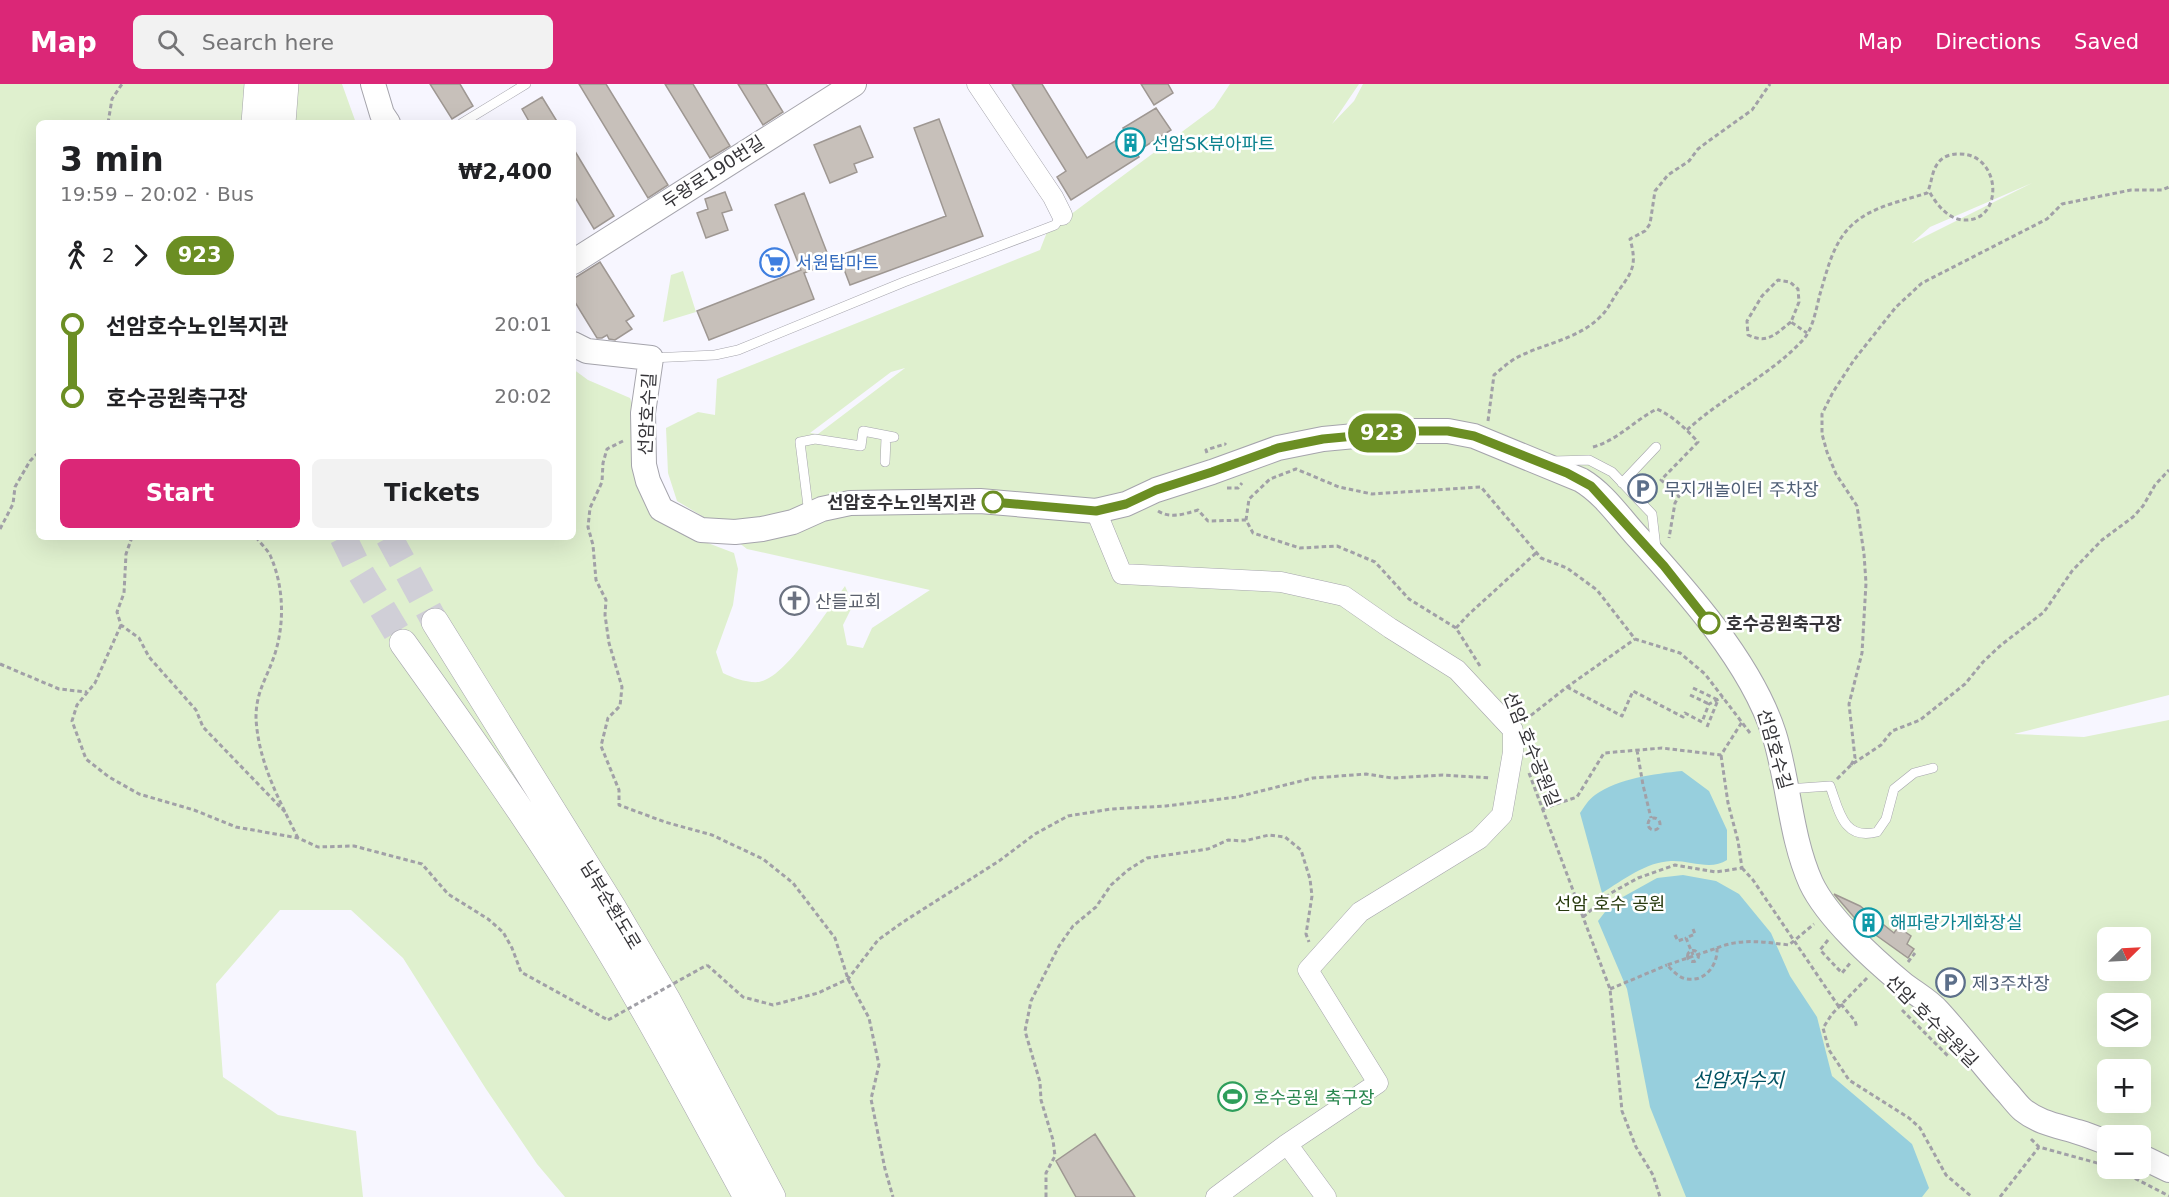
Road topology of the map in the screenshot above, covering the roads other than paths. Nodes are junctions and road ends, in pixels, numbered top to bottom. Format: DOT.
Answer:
graph roads {
  1 [pos="258,84"];
  2 [pos="285,84"];
  3 [pos="373,84"];
  4 [pos="526,84"];
  5 [pos="854,84"];
  6 [pos="977,84"];
  7 [pos="255,120"];
  8 [pos="282,120"];
  9 [pos="386,120"];
  10 [pos="467,120"];
  11 [pos="1062,216"];
  12 [pos="576,260"];
  13 [pos="576,346"];
  14 [pos="651,358"];
  15 [pos="1656,447"];
  16 [pos="1536,461"];
  17 [pos="885,462"];
  18 [pos="1622,483"];
  19 [pos="1096,511"];
  20 [pos="809,515"];
  21 [pos="1657,558"];
  22 [pos="435,622"];
  23 [pos="404,644"];
  24 [pos="1933,768"];
  25 [pos="1787,789"];
  26 [pos="2097,1139"];
  27 [pos="1287,1144"];
  28 [pos="2151,1161"];
  29 [pos="2169,1170"];
  30 [pos="747,1197"];
  31 [pos="772,1197"];
  32 [pos="1216,1197"];
  33 [pos="1326,1197"];
  1 -- 7 [label="main road"];
  2 -- 8 [label="main road"];
  3 -- 9 [label="street"];
  4 -- 10 [label="lane"];
  5 -- 12 [label="street, 두왕로190번길"];
  6 -- 11 [label="street"];
  11 -- 14 [label="lane"];
  13 -- 14 [label="street"];
  14 -- 20 [label="street, 선암호수길"];
  15 -- 18 [label="lane"];
  16 -- 18 [label="lane"];
  16 -- 19 [label="street, 선암호수길"];
  16 -- 21 [label="street, 선암호수길"];
  17 -- 20 [label="lane"];
  18 -- 21 [label="lane"];
  19 -- 20 [label="street, 선암호수길"];
  19 -- 27 [label="street"];
  21 -- 25 [label="street, 선암호수길"];
  22 -- 31 [label="main road, 남부순환도로"];
  23 -- 30 [label="main road, 남부순환도로"];
  24 -- 25 [label="lane"];
  25 -- 26 [label="street, 선암호수길"];
  27 -- 32 [label="street"];
  27 -- 33 [label="street"];
  28 -- 29 [label="street"];
}
